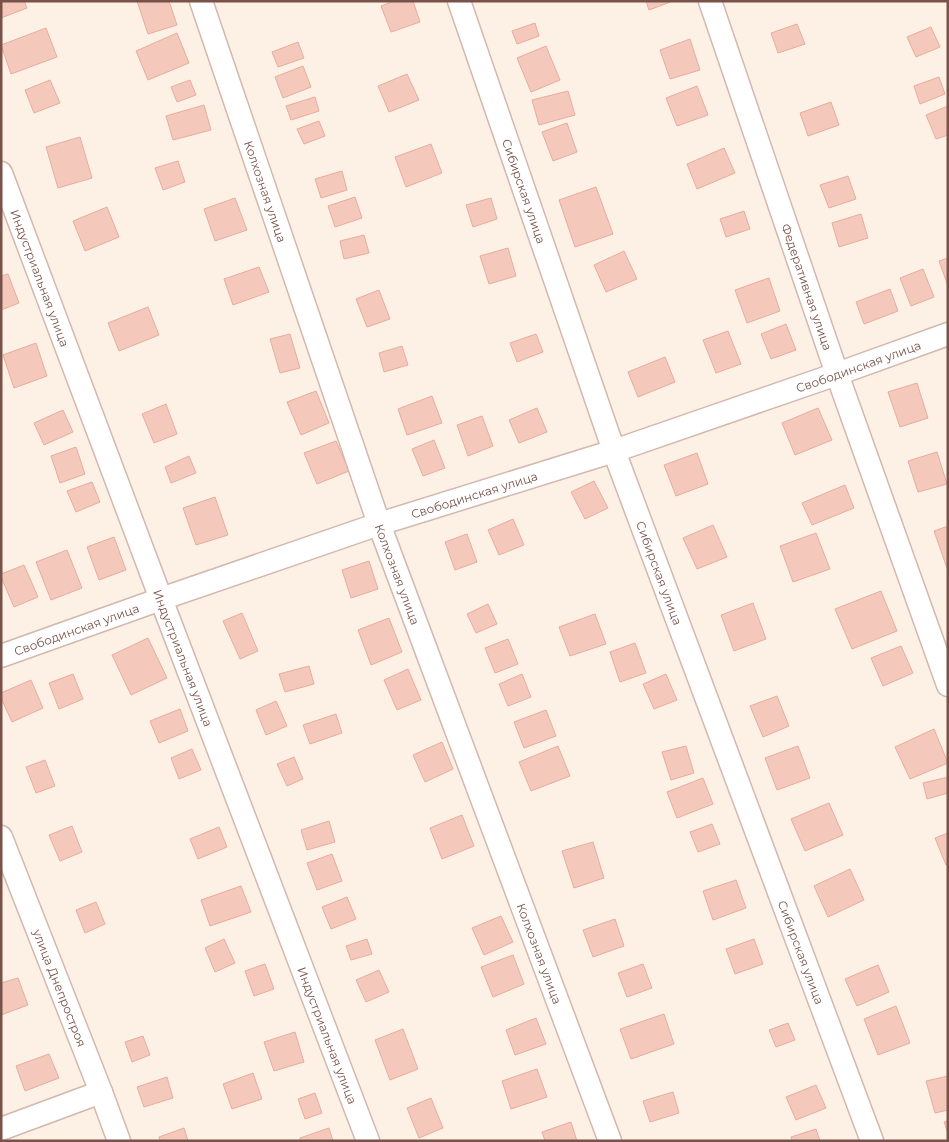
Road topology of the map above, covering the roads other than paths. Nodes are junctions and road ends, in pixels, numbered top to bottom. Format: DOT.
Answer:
graph roads {
  1 [pos="202,1"];
  2 [pos="459,1"];
  3 [pos="710,1"];
  4 [pos="1,173"];
  5 [pos="948,334"];
  6 [pos="837,374"];
  7 [pos="614,451"];
  8 [pos="379,524"];
  9 [pos="161,599"];
  10 [pos="1,656"];
  11 [pos="948,685"];
  12 [pos="1,837"];
  13 [pos="101,1092"];
  14 [pos="1,1129"];
  15 [pos="119,1141"];
  16 [pos="368,1141"];
  17 [pos="610,1141"];
  18 [pos="872,1141"];
  1 -- 8 [label="street, Колхозная улица"];
  2 -- 7 [label="street, Сибирская улица"];
  3 -- 6 [label="street, Федеративная улица"];
  4 -- 9 [label="street, Индустриальная улица"];
  5 -- 6 [label="street, Свободинская улица"];
  6 -- 7 [label="street, Свободинская улица"];
  6 -- 11 [label="street, Федеративная улица"];
  7 -- 8 [label="street, Свободинская улица"];
  7 -- 18 [label="street, Сибирская улица"];
  8 -- 9 [label="street, Свободинская улица"];
  8 -- 17 [label="street, Колхозная улица"];
  9 -- 10 [label="street, Свободинская улица"];
  9 -- 16 [label="street, Индустриальная улица"];
  12 -- 13 [label="street, улица Днепростроя"];
  13 -- 14 [label="street"];
  13 -- 15 [label="street, улица Днепростроя"];
}
